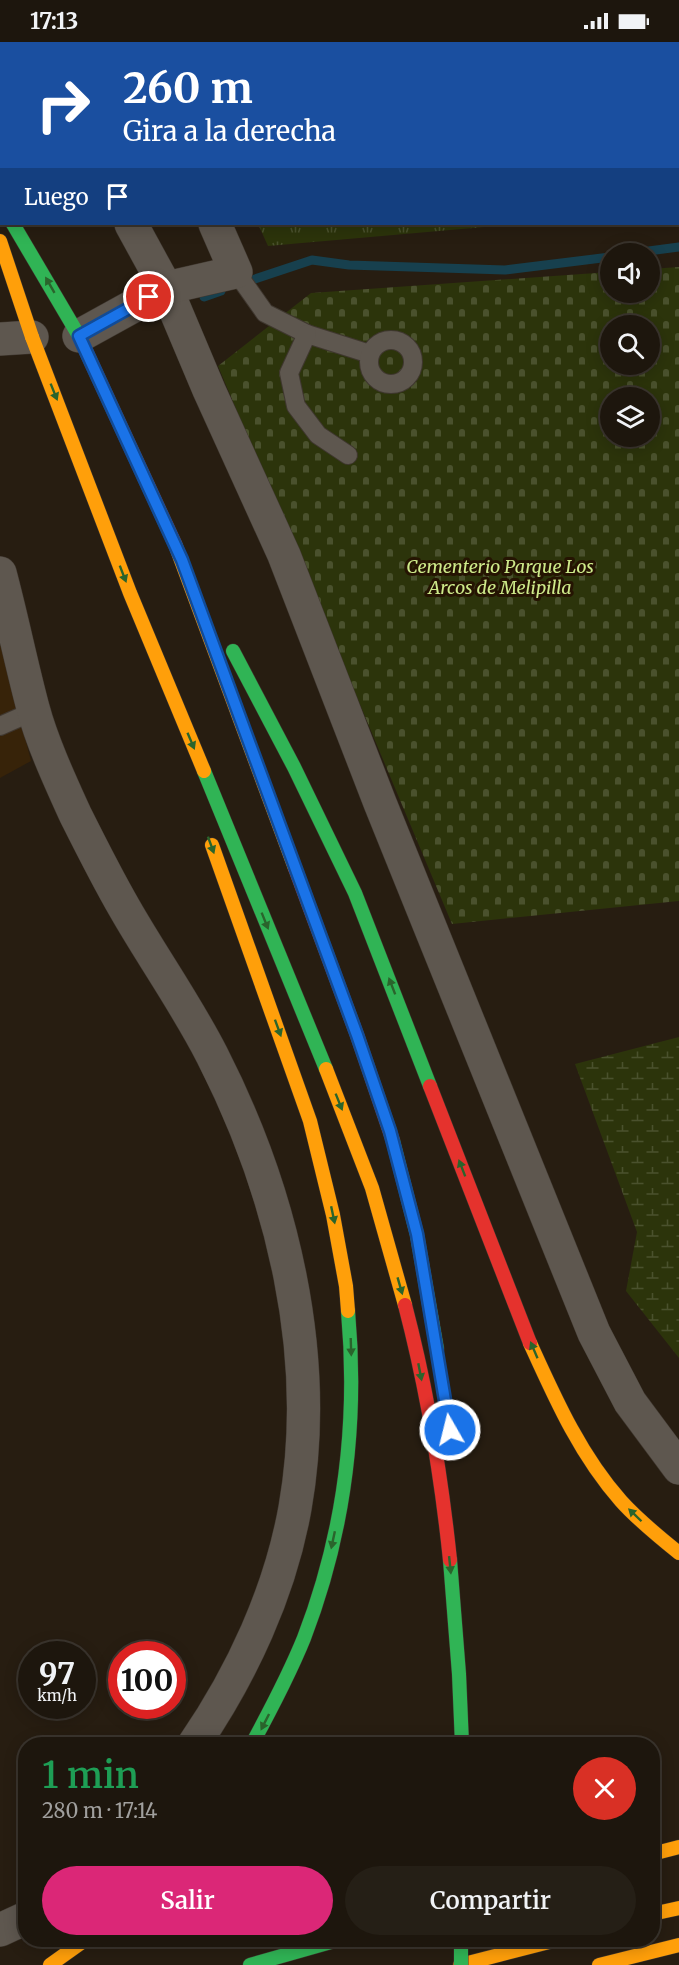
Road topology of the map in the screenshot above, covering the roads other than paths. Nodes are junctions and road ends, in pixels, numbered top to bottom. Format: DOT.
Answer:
graph roads {
  1 [pos="14,225"];
  2 [pos="132,225"];
  3 [pos="215,225"];
  4 [pos="0,241"];
  5 [pos="236,272"];
  6 [pos="166,288"];
  7 [pos="307,334"];
  8 [pos="79,336"];
  9 [pos="32,337"];
  10 [pos="0,339"];
  11 [pos="370,354"];
  12 [pos="348,455"];
  13 [pos="182,560"];
  14 [pos="0,573"];
  15 [pos="136,609"];
  16 [pos="34,711"];
  17 [pos="0,726"];
  18 [pos="181,752"];
  19 [pos="206,829"];
  20 [pos="440,1364"];
  21 [pos="679,1468"];
  22 [pos="679,1553"];
  23 [pos="199,1737"];
  24 [pos="256,1737"];
  25 [pos="462,1737"];
  26 [pos="679,1847"];
  27 [pos="660,1852"];
  28 [pos="679,1908"];
  29 [pos="660,1912"];
  30 [pos="18,1922"];
  31 [pos="0,1930"];
  32 [pos="679,1945"];
  33 [pos="75,1947"];
  34 [pos="313,1947"];
  35 [pos="461,1947"];
  36 [pos="530,1947"];
  37 [pos="481,1948"];
  38 [pos="50,1965"];
  39 [pos="250,1965"];
  40 [pos="460,1965"];
  41 [pos="481,1965"];
  42 [pos="599,1965"];
  8 -- 1 [label="main road, one-way"];
  2 -- 6 [label="street"];
  3 -- 5 [label="street"];
  4 -- 9 [label="main road"];
  5 -- 6 [label="street"];
  5 -- 7 [label="lane"];
  6 -- 8 [label="street"];
  6 -- 21 [label="street"];
  7 -- 11 [label="lane"];
  7 -- 12 [label="lane"];
  8 -- 13 [label="main road"];
  9 -- 10 [label="street"];
  9 -- 15 [label="main road, one-way"];
  13 -- 20 [label="main road"];
  22 -- 13 [label="main road, one-way"];
  14 -- 16 [label="street"];
  15 -- 18 [label="main road"];
  15 -- 25 [label="main road, one-way"];
  16 -- 17 [label="lane"];
  16 -- 23 [label="street"];
  19 -- 24 [label="main road, one-way"];
  26 -- 27 [label="main road"];
  28 -- 29 [label="main road"];
  30 -- 31 [label="street"];
  32 -- 42 [label="main road"];
  33 -- 38 [label="main road"];
  34 -- 39 [label="main road"];
  35 -- 40 [label="main road, bridge"];
  36 -- 40 [label="main road"];
  37 -- 41 [label="main road"];
}
